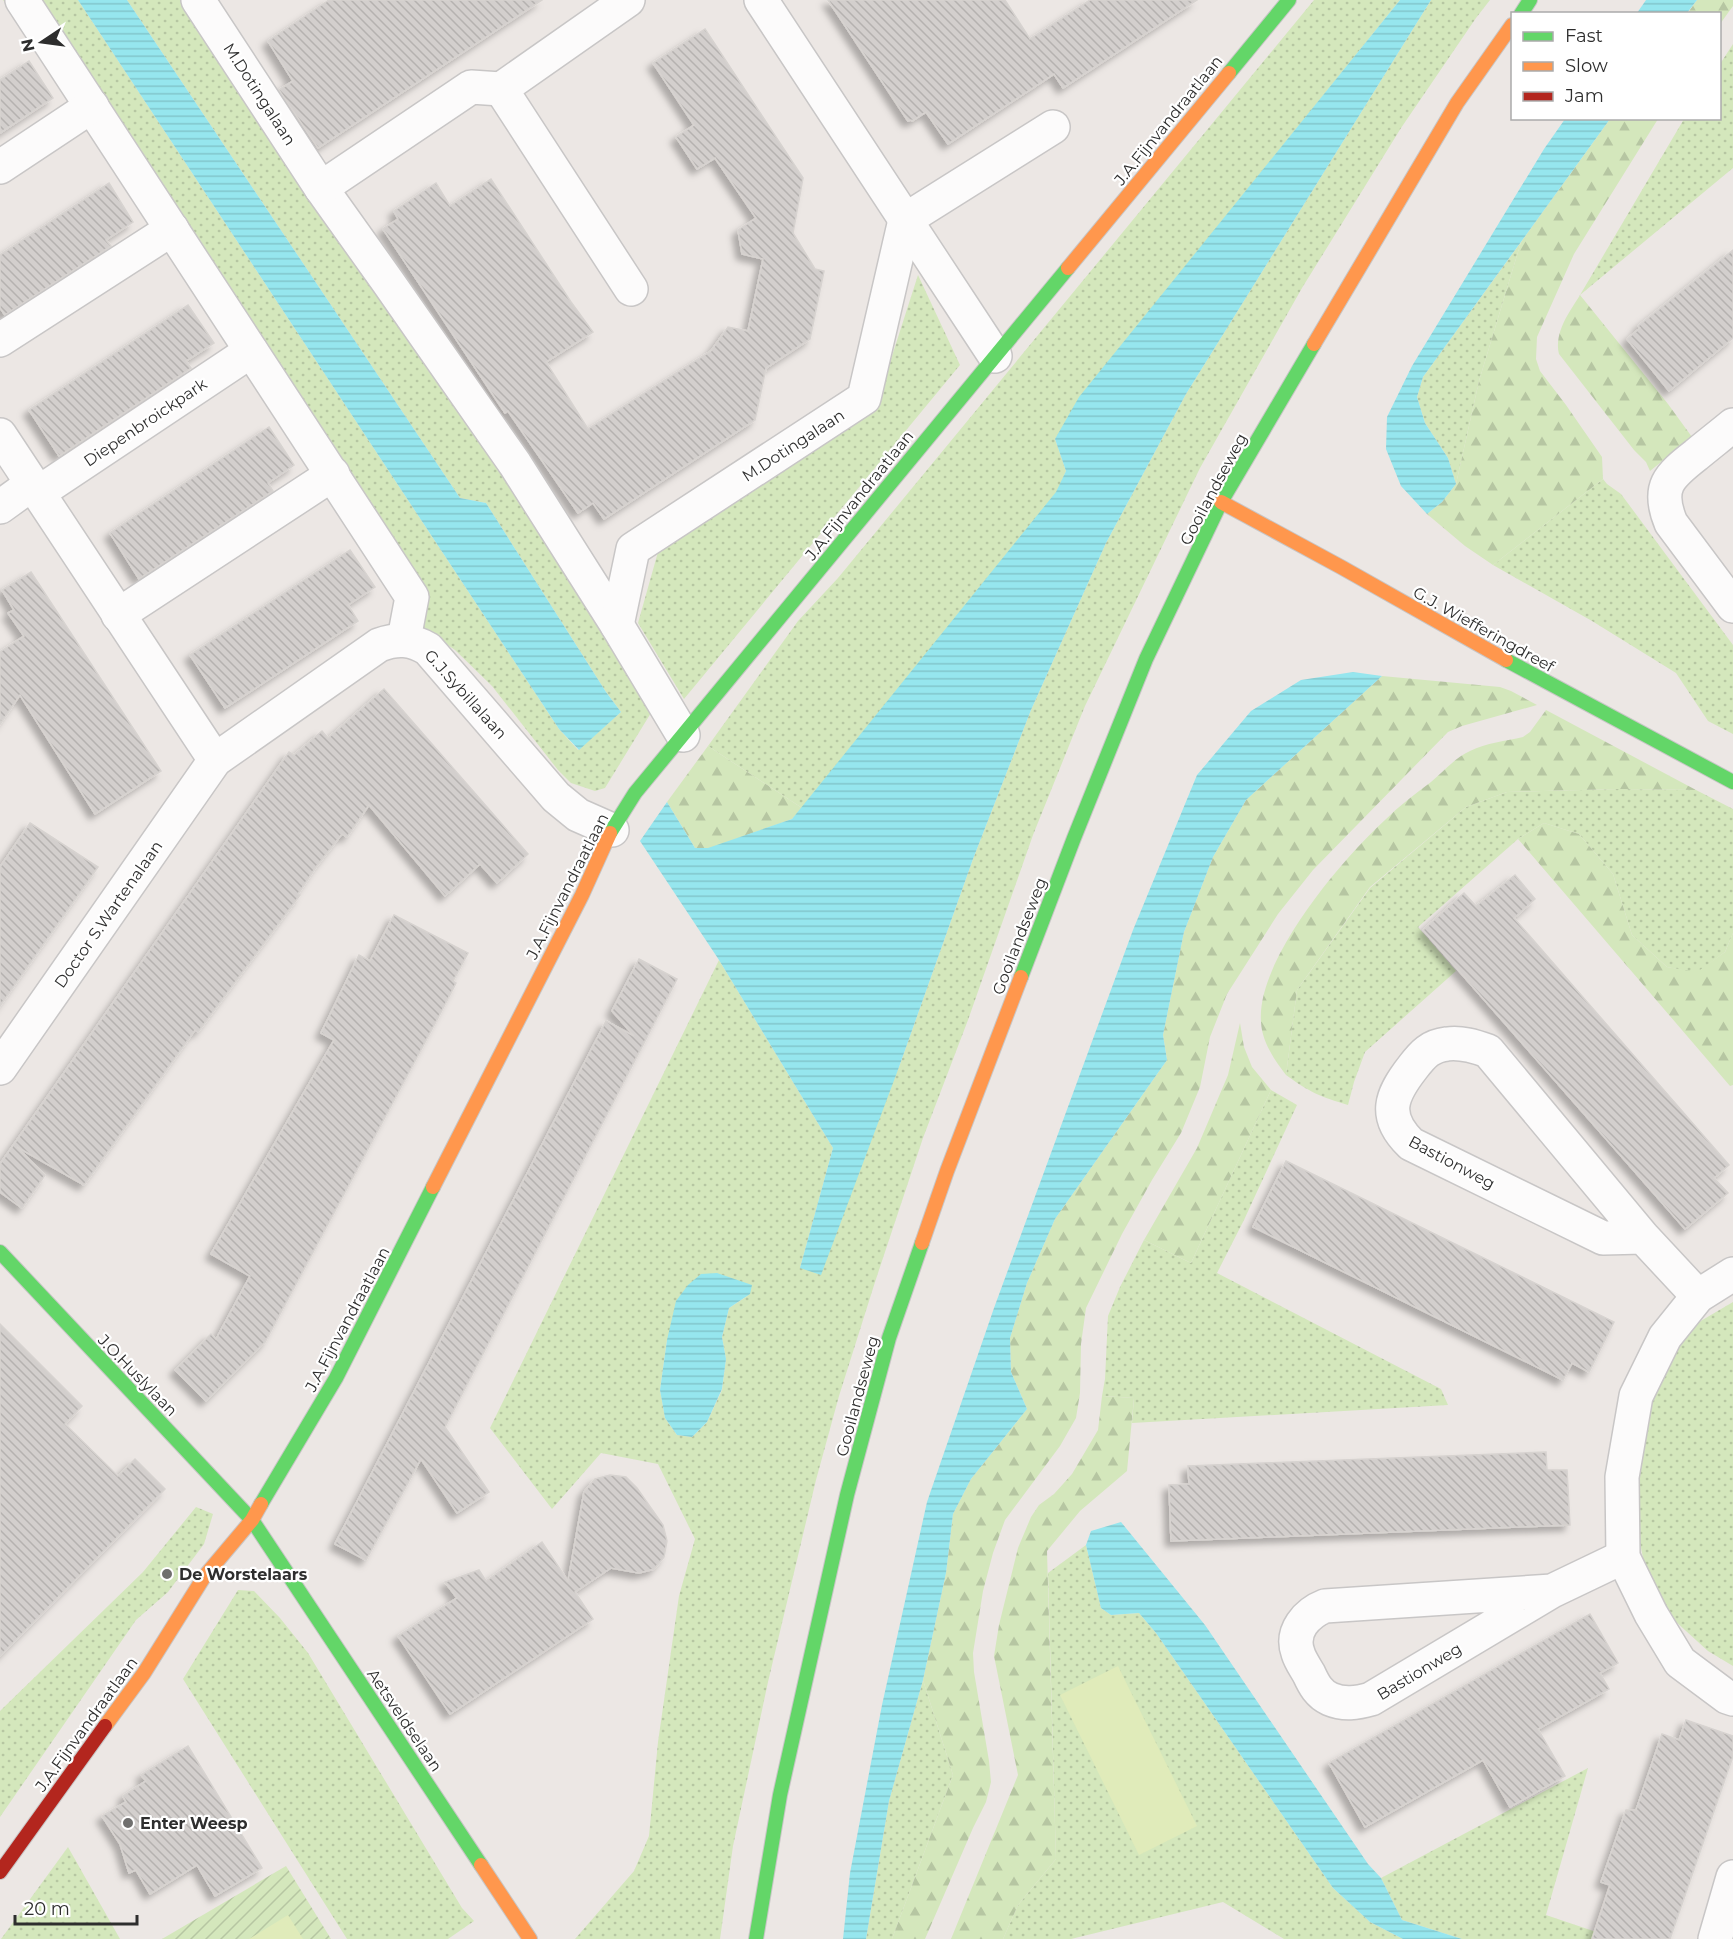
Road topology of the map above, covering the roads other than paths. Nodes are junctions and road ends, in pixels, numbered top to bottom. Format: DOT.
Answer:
graph roads {
  1 [pos="22,0"];
  2 [pos="198,0"];
  3 [pos="628,0"];
  4 [pos="761,0"];
  5 [pos="1289,0"];
  6 [pos="1511,26"];
  7 [pos="501,89"];
  8 [pos="92,106"];
  9 [pos="1053,127"];
  10 [pos="0,167"];
  11 [pos="321,189"];
  12 [pos="905,220"];
  13 [pos="172,229"];
  14 [pos="631,289"];
  15 [pos="0,340"];
  16 [pos="251,351"];
  17 [pos="995,356"];
  18 [pos="1733,425"];
  19 [pos="0,435"];
  20 [pos="333,474"];
  21 [pos="35,489"];
  22 [pos="1221,502"];
  23 [pos="0,507"];
  24 [pos="1733,606"];
  25 [pos="118,615"];
  26 [pos="617,625"];
  27 [pos="404,639"];
  28 [pos="683,735"];
  29 [pos="215,760"];
  30 [pos="1733,782"];
  31 [pos="612,830"];
  32 [pos="0,1068"];
  33 [pos="1643,1237"];
  34 [pos="0,1252"];
  35 [pos="1733,1274"];
  36 [pos="1698,1296"];
  37 [pos="252,1520"];
  38 [pos="1623,1557"];
  39 [pos="1551,1591"];
  40 [pos="1733,1699"];
  41 [pos="0,1872"];
  42 [pos="1733,1877"];
  43 [pos="530,1939"];
  44 [pos="756,1939"];
  45 [pos="1715,1939"];
  1 -- 8 [label="street"];
  2 -- 11 [label="street, M.Dotingalaan"];
  3 -- 7 [label="street"];
  4 -- 12 [label="street"];
  5 -- 17 [label="street, J.A.Fijnvandraatlaan"];
  6 -- 22 [label="street, Gooilandseweg"];
  7 -- 11 [label="street"];
  7 -- 14 [label="street"];
  8 -- 10 [label="street"];
  8 -- 13 [label="street"];
  9 -- 12 [label="street"];
  11 -- 26 [label="street, M.Dotingalaan"];
  12 -- 17 [label="street"];
  12 -- 26 [label="street, M.Dotingalaan"];
  13 -- 15 [label="street"];
  13 -- 16 [label="street"];
  16 -- 20 [label="street"];
  16 -- 21 [label="street, Diepenbroickpark"];
  17 -- 28 [label="street, J.A.Fijnvandraatlaan"];
  18 -- 24 [label="street"];
  19 -- 21 [label="street"];
  20 -- 25 [label="street"];
  20 -- 27 [label="street"];
  21 -- 23 [label="street, Diepenbroickpark"];
  21 -- 25 [label="street"];
  22 -- 30 [label="street, G.J. Wiefferingdreef"];
  22 -- 44 [label="street, Gooilandseweg"];
  25 -- 29 [label="street"];
  26 -- 28 [label="street, M.Dotingalaan"];
  27 -- 29 [label="street"];
  27 -- 31 [label="street, G.J.Sybillalaan"];
  28 -- 31 [label="street, J.A.Fijnvandraatlaan"];
  29 -- 32 [label="street, Doctor S.Wartenalaan"];
  31 -- 37 [label="street, J.A.Fijnvandraatlaan"];
  33 -- 33 [label="street, Bastionweg"];
  33 -- 36 [label="street, Bastionweg"];
  34 -- 37 [label="street, J.O.Huslylaan"];
  35 -- 36 [label="street"];
  36 -- 38 [label="street"];
  37 -- 41 [label="street, J.A.Fijnvandraatlaan"];
  37 -- 43 [label="street, Aetsveldselaan"];
  38 -- 39 [label="street, Bastionweg"];
  38 -- 40 [label="street"];
  39 -- 39 [label="street, Bastionweg"];
  42 -- 45 [label="street"];
}
